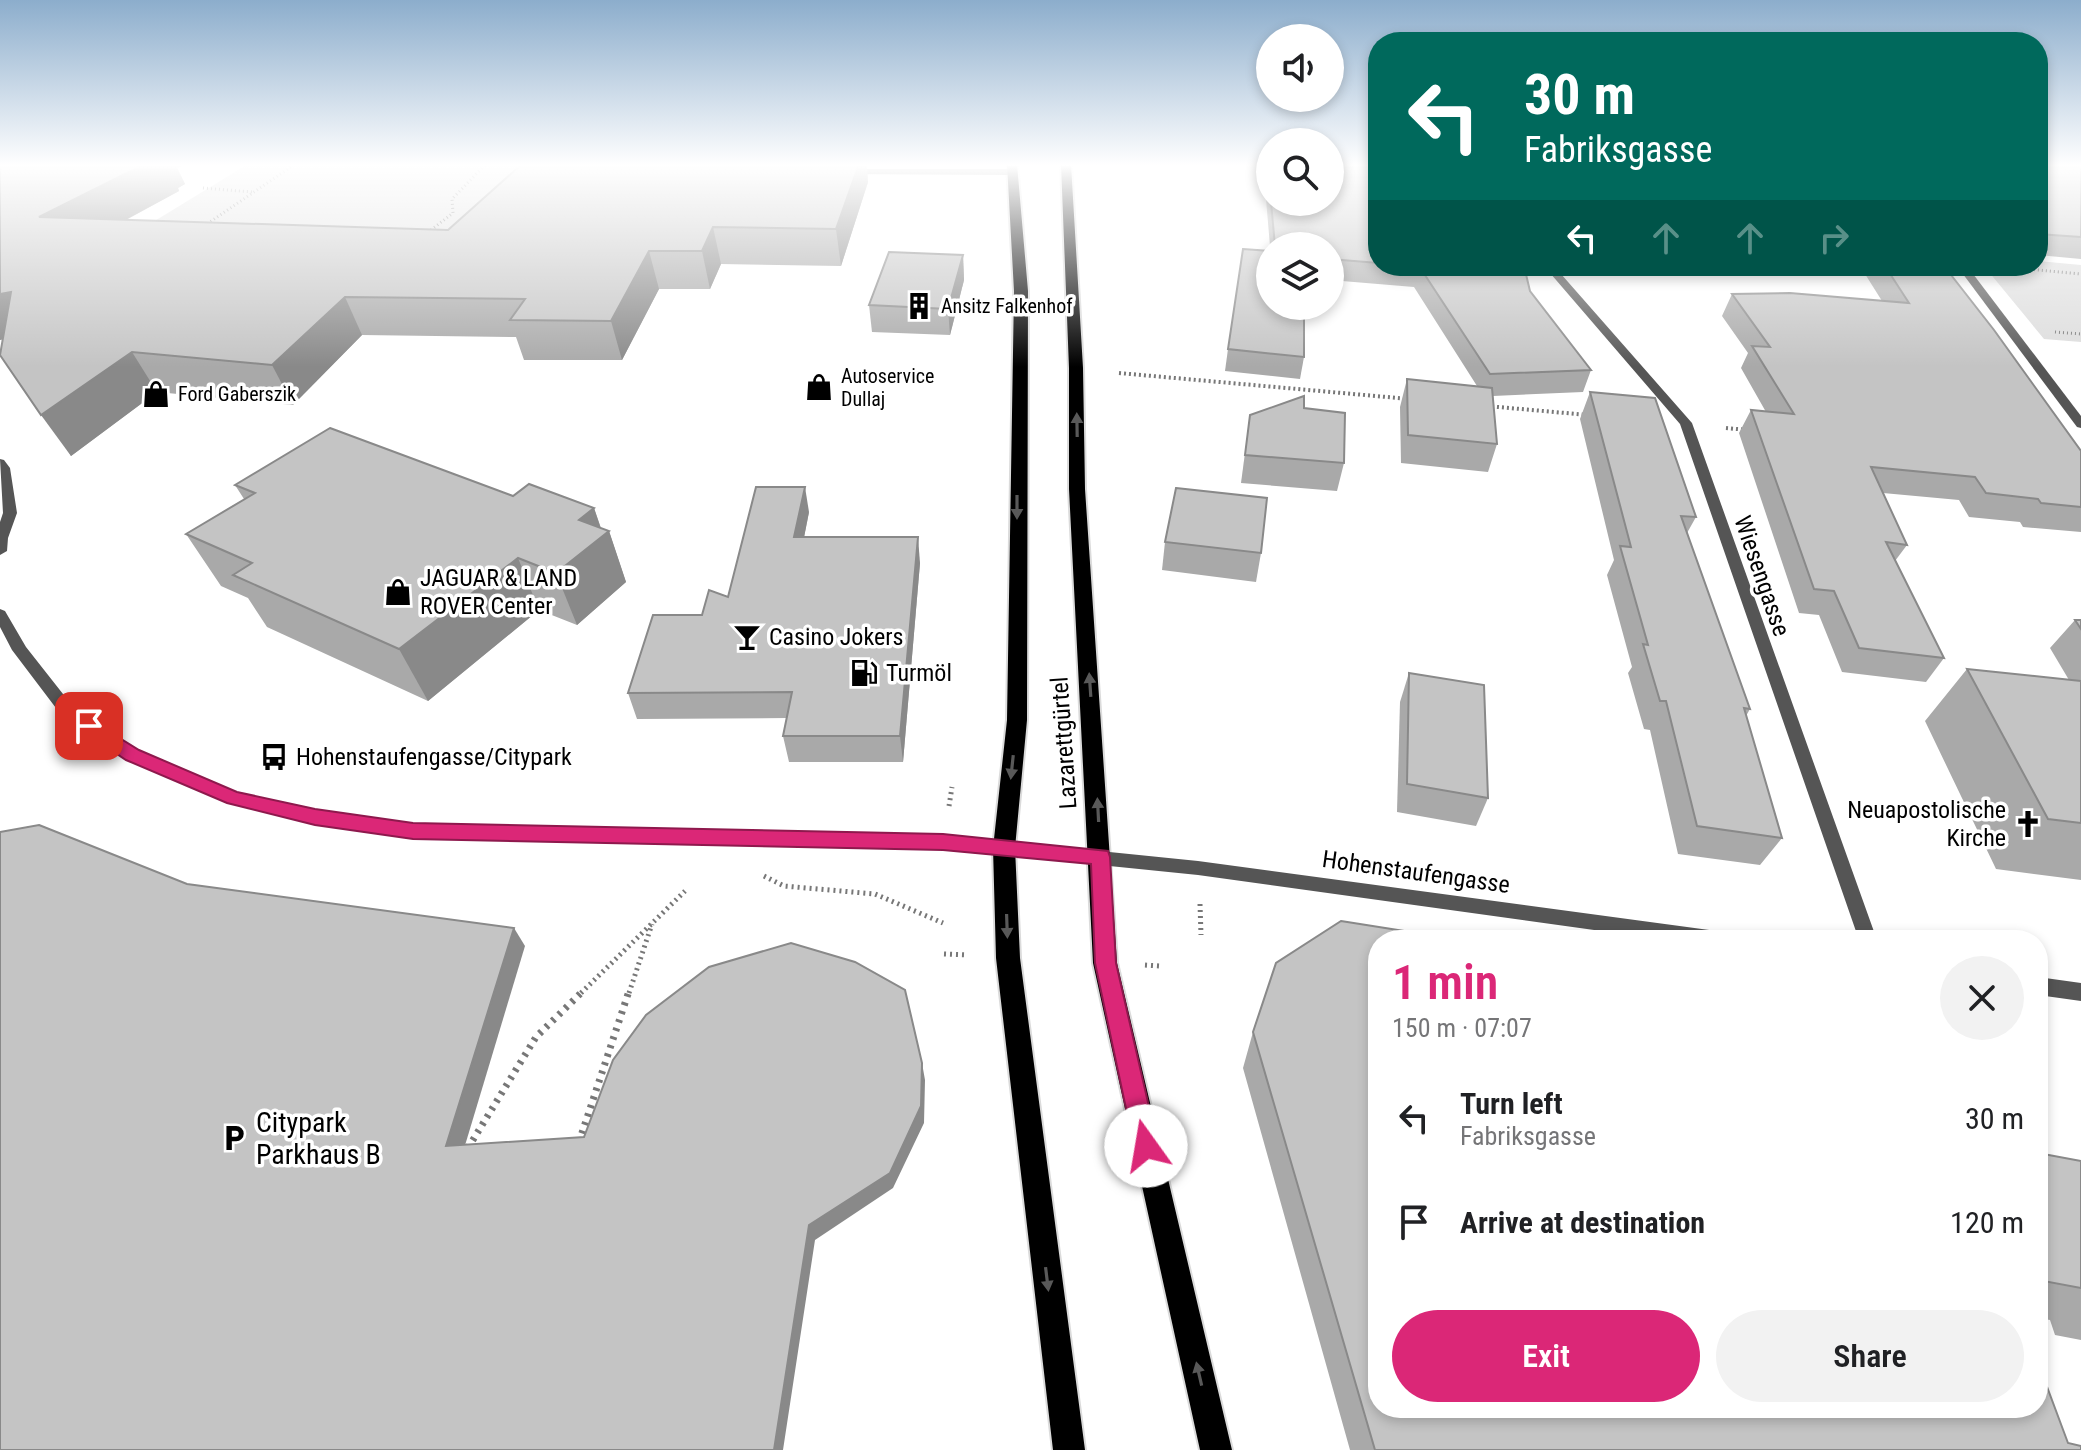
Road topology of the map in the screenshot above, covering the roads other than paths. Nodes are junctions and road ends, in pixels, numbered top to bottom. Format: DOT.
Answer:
graph roads {
  1 [pos="1017,232"];
  2 [pos="1069,232"];
  3 [pos="1558,276"];
  4 [pos="1970,276"];
  5 [pos="2081,424"];
  6 [pos="0,463"];
  7 [pos="0,551"];
  8 [pos="0,614"];
  9 [pos="1004,848"];
  10 [pos="1100,857"];
  11 [pos="1649,930"];
  12 [pos="1864,930"];
  13 [pos="2048,987"];
  14 [pos="2081,992"];
  15 [pos="1069,1450"];
  16 [pos="1216,1450"];
  1 -- 9 [label="main road, Lazarettgürtel, one-way"];
  10 -- 2 [label="main road, Lazarettgürtel, one-way"];
  3 -- 12 [label="street, Wiesengasse"];
  4 -- 5 [label="street"];
  6 -- 7 [label="street"];
  8 -- 9 [label="street, Hohenstaufengasse"];
  9 -- 10 [label="street, Hohenstaufengasse"];
  9 -- 15 [label="main road, Lazarettgürtel, one-way"];
  10 -- 11 [label="street, Hohenstaufengasse"];
  16 -- 10 [label="main road, Lazarettgürtel, one-way"];
  13 -- 14 [label="street"];
}
